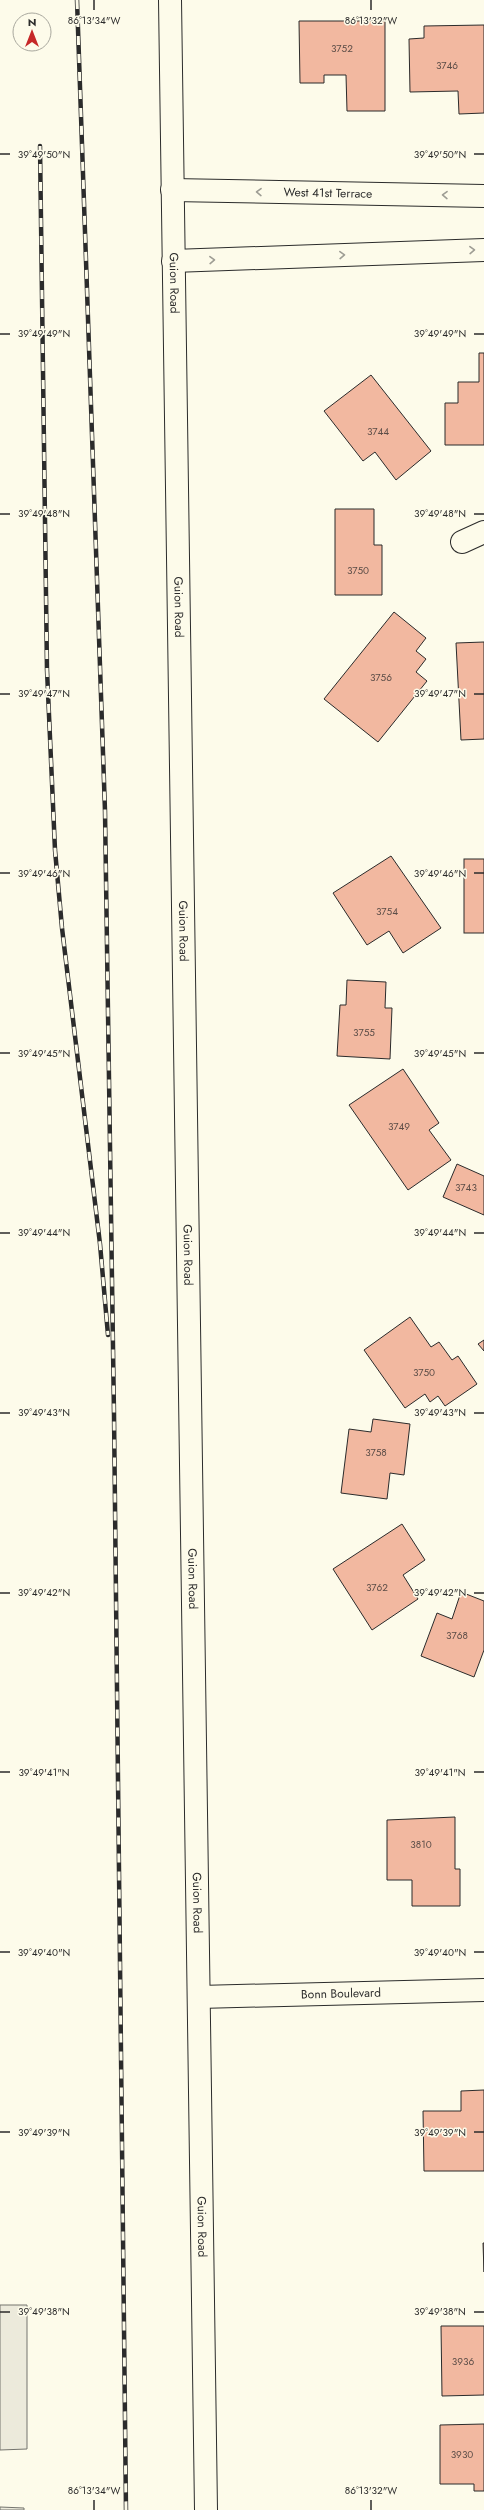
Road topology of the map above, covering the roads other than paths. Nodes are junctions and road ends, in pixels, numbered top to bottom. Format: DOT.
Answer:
graph roads {
  1 [pos="170,0"];
  2 [pos="172,190"];
  3 [pos="484,196"];
  4 [pos="484,250"];
  5 [pos="173,261"];
  6 [pos="484,532"];
  7 [pos="462,542"];
  8 [pos="484,1990"];
  9 [pos="199,1998"];
  10 [pos="206,2510"];
  1 -- 2 [label="street, Guion Road"];
  3 -- 2 [label="street, West 41st Terrace, one-way"];
  2 -- 5 [label="street, Guion Road"];
  5 -- 4 [label="street, one-way"];
  5 -- 9 [label="street, Guion Road"];
  6 -- 7 [label="street"];
  8 -- 9 [label="street, Bonn Boulevard"];
  9 -- 10 [label="street, Guion Road"];
}
